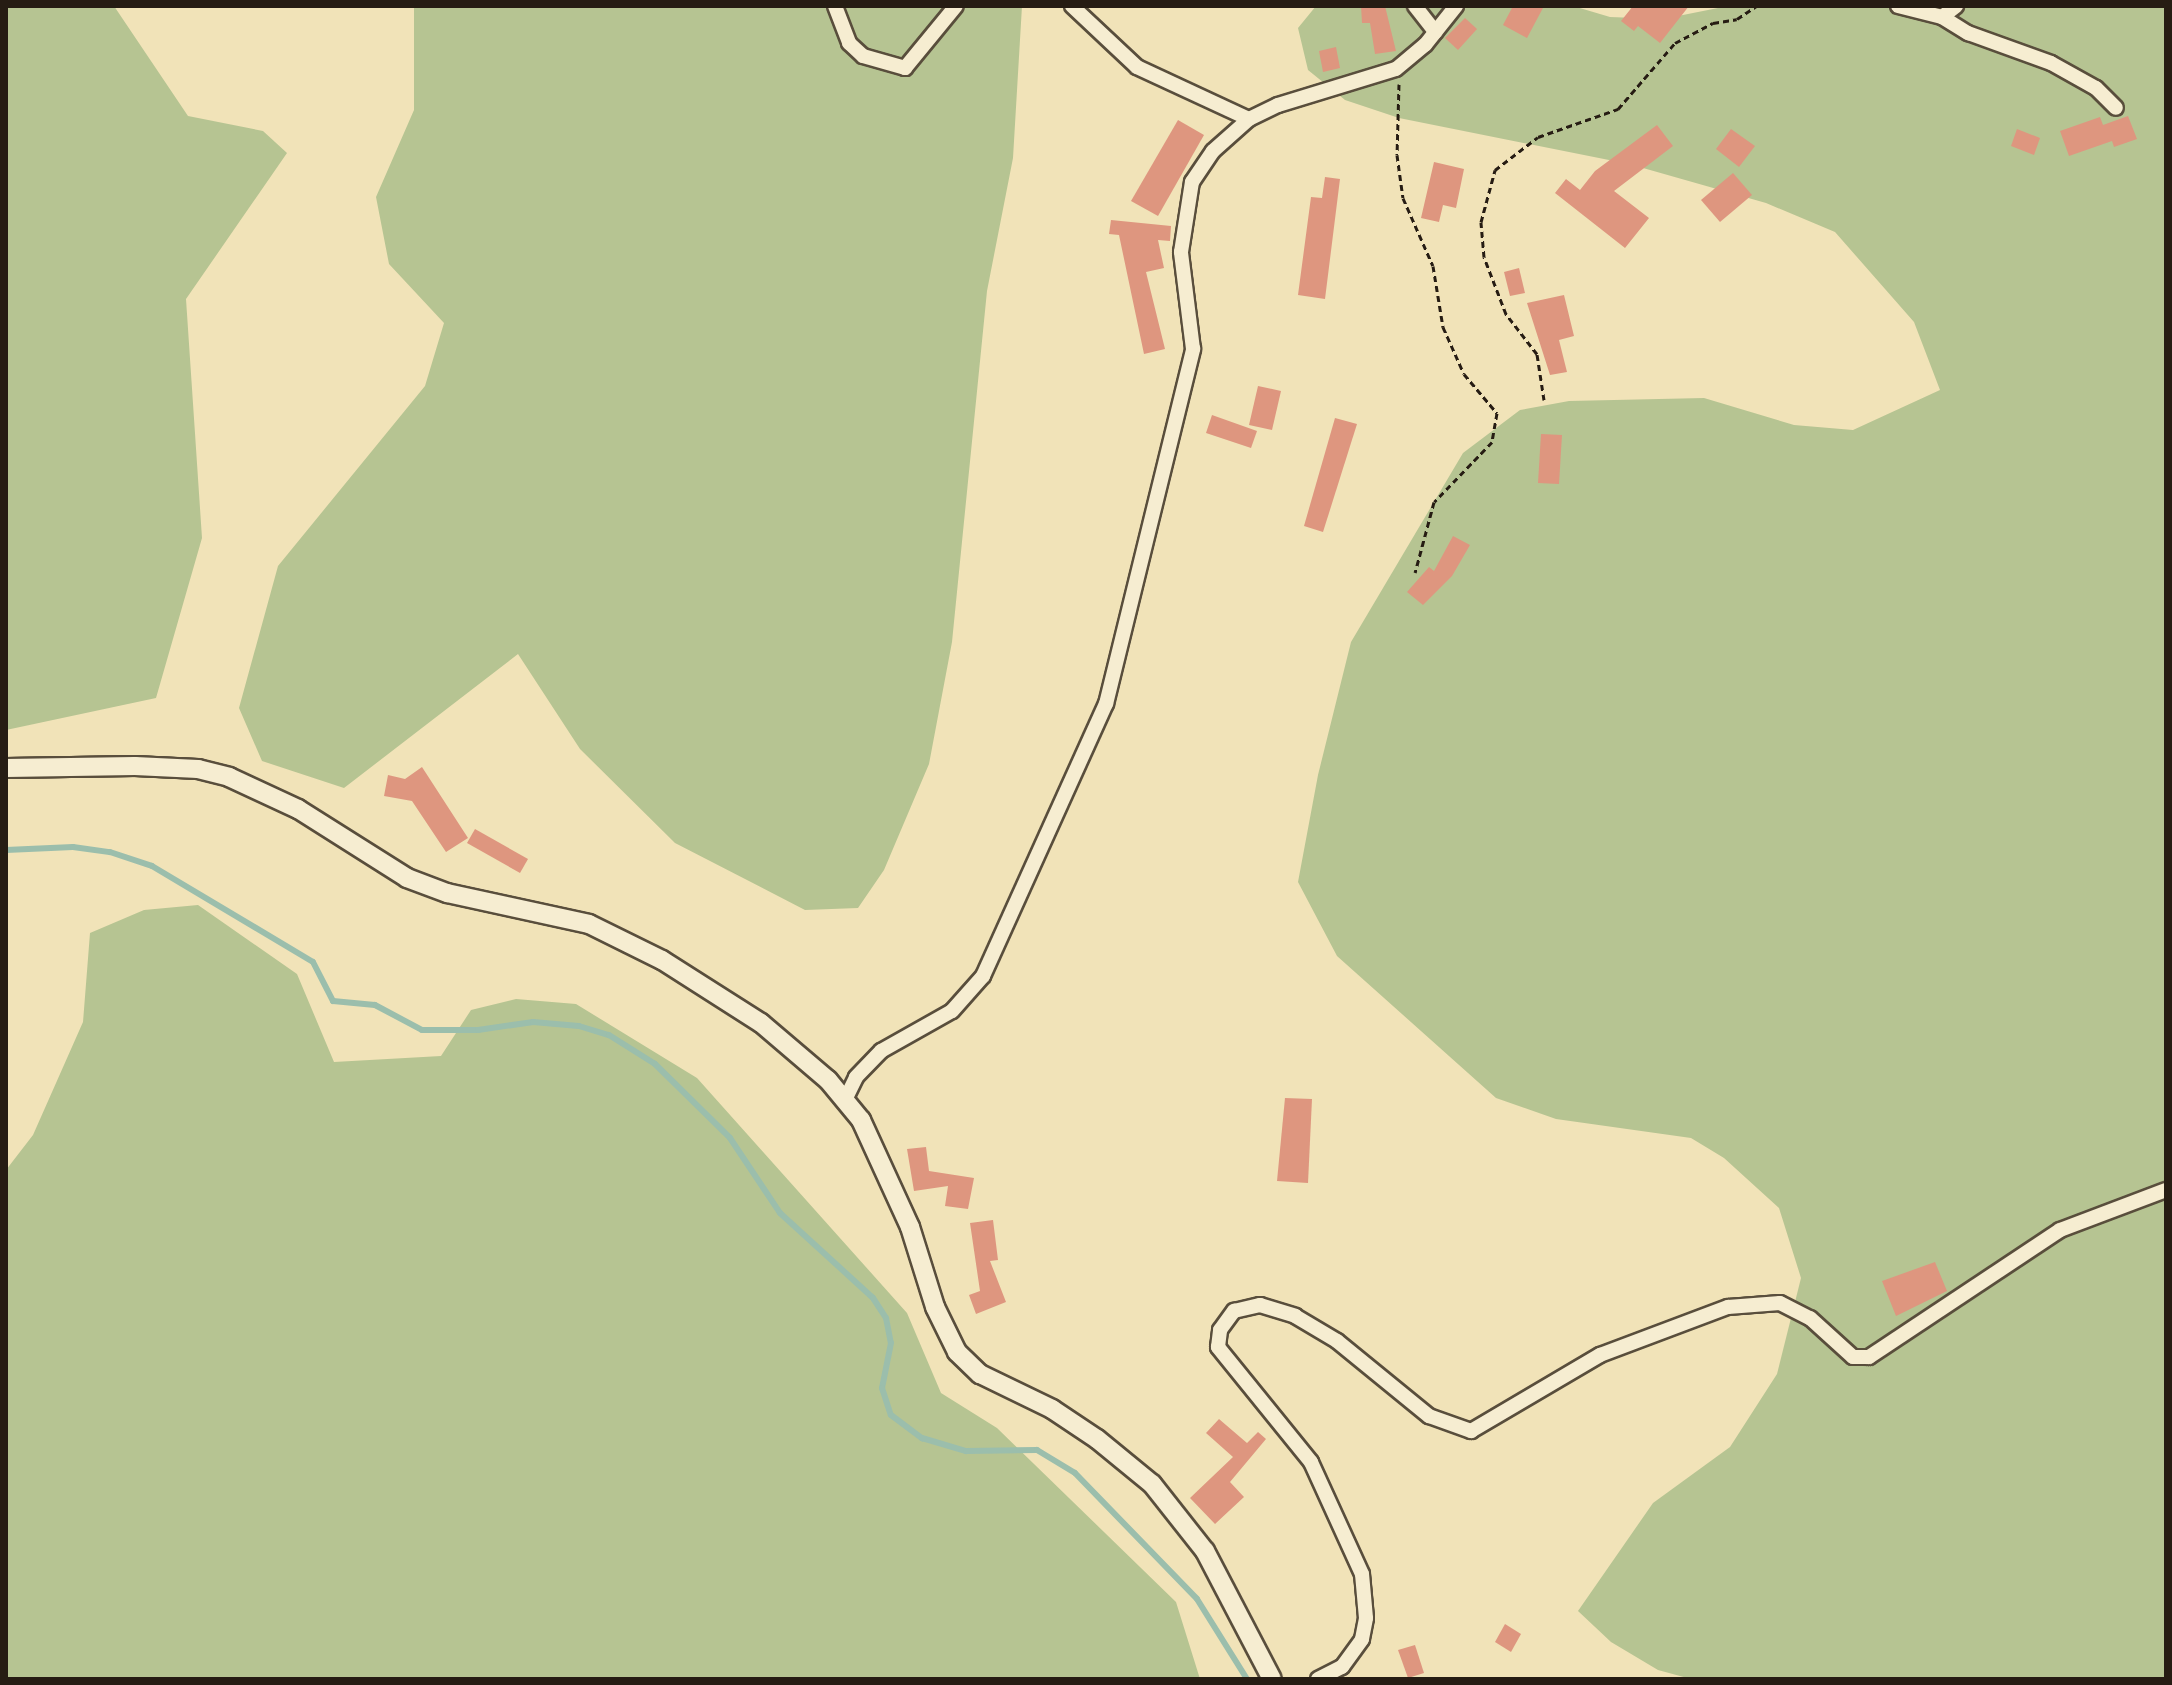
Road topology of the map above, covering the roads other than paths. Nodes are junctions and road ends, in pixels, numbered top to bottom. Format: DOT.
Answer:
graph roads {
  1 [pos="835,6"];
  2 [pos="956,6"];
  3 [pos="1072,6"];
  4 [pos="1415,6"];
  5 [pos="1456,6"];
  6 [pos="1898,6"];
  7 [pos="1956,6"];
  8 [pos="1942,17"];
  9 [pos="1435,32"];
  10 [pos="2116,108"];
  11 [pos="1249,119"];
  12 [pos="6,768"];
  13 [pos="845,1100"];
  14 [pos="2166,1190"];
  15 [pos="1272,1679"];
  16 [pos="1318,1679"];
  1 -- 2 [label="street"];
  3 -- 11 [label="street"];
  4 -- 9 [label="street"];
  5 -- 9 [label="street"];
  6 -- 8 [label="street"];
  7 -- 8 [label="street"];
  8 -- 10 [label="street"];
  9 -- 11 [label="street"];
  11 -- 13 [label="street"];
  12 -- 13 [label="street"];
  13 -- 15 [label="street"];
  14 -- 16 [label="street"];
}
